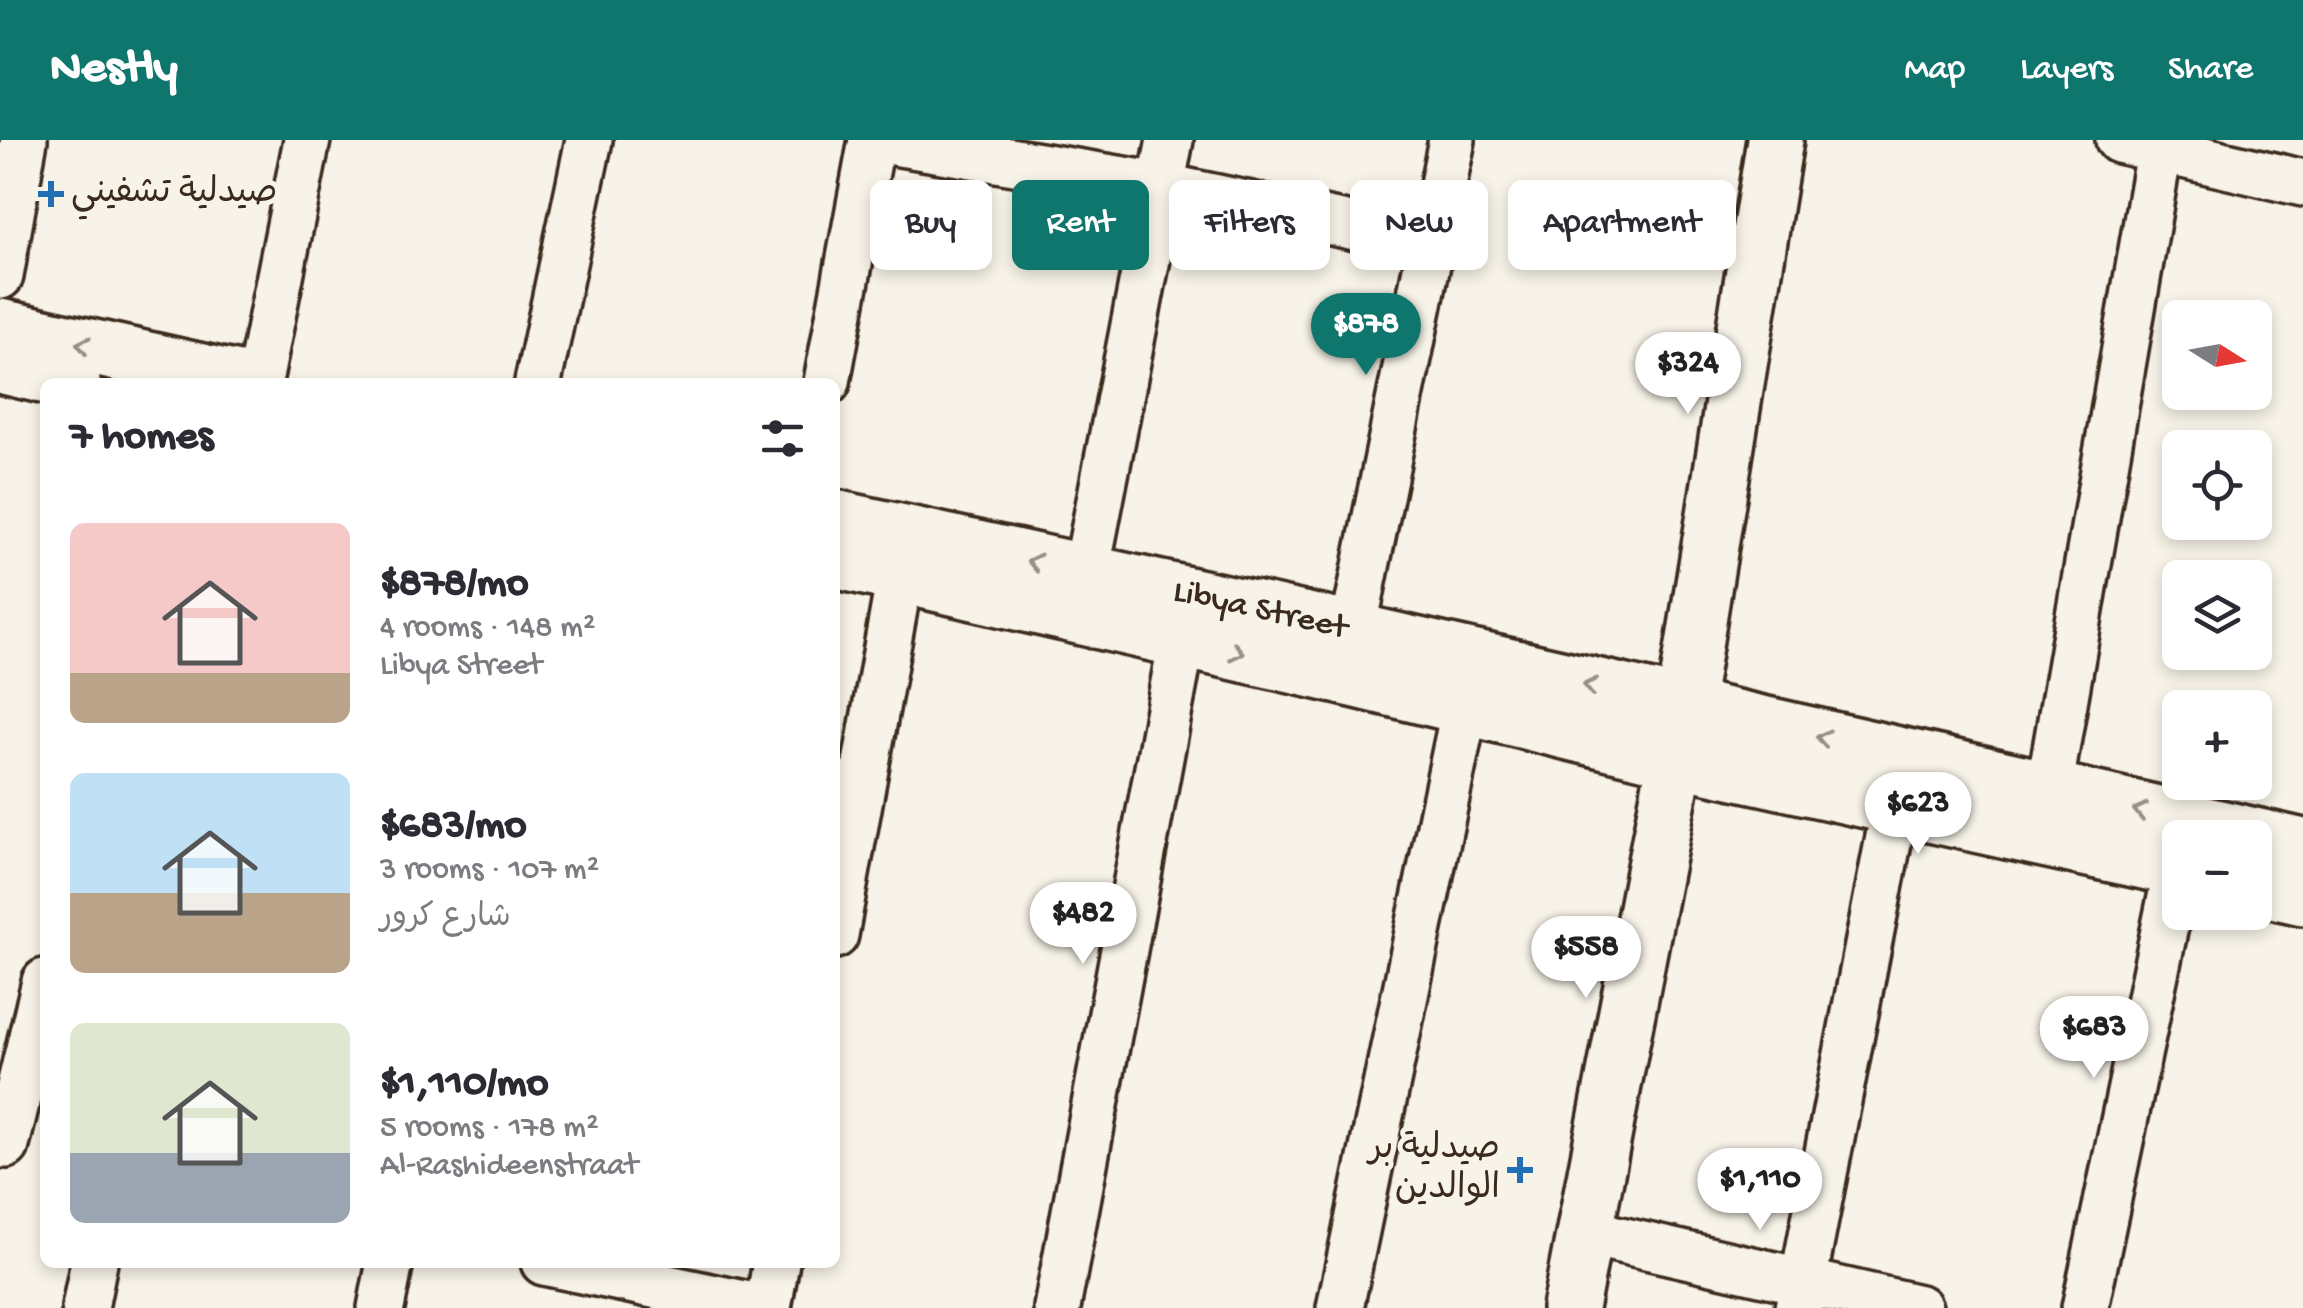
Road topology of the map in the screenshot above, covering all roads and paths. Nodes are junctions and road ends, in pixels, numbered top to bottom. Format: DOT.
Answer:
graph roads {
  1 [pos="24,140"];
  2 [pos="307,140"];
  3 [pos="589,140"];
  4 [pos="872,140"];
  5 [pos="882,140"];
  6 [pos="1170,140"];
  7 [pos="1452,140"];
  8 [pos="1774,140"];
  9 [pos="2146,143"];
  10 [pos="1444,180"];
  11 [pos="2303,183"];
  12 [pos="1160,186"];
  13 [pos="1350,226"];
  14 [pos="1427,270"];
  15 [pos="0,276"];
  16 [pos="0,327"];
  17 [pos="0,365"];
  18 [pos="55,378"];
  19 [pos="228,378"];
  20 [pos="260,378"];
  21 [pos="539,378"];
  22 [pos="828,378"];
  23 [pos="840,519"];
  24 [pos="840,561"];
  25 [pos="1086,572"];
  26 [pos="900,576"];
  27 [pos="1353,631"];
  28 [pos="1182,640"];
  29 [pos="1465,706"];
  30 [pos="1681,733"];
  31 [pos="1904,756"];
  32 [pos="2049,790"];
  33 [pos="1895,808"];
  34 [pos="2303,848"];
  35 [pos="2162,866"];
  36 [pos="2272,890"];
  37 [pos="2303,897"];
  38 [pos="840,907"];
  39 [pos="2165,930"];
  40 [pos="40,1012"];
  41 [pos="17,1148"];
  42 [pos="1585,1232"];
  43 [pos="93,1268"];
  44 [pos="389,1268"];
  45 [pos="564,1268"];
  46 [pos="775,1268"];
  47 [pos="1800,1294"];
  48 [pos="665,1299"];
  49 [pos="85,1308"];
  50 [pos="381,1308"];
  51 [pos="766,1308"];
  52 [pos="1057,1308"];
  53 [pos="1340,1308"];
  54 [pos="1570,1308"];
  55 [pos="1919,1308"];
  56 [pos="2084,1308"];
  1 -- 15 [label="street"];
  2 -- 20 [label="street"];
  3 -- 21 [label="street"];
  4 -- 22 [label="street"];
  5 -- 12 [label="street"];
  6 -- 12 [label="street"];
  7 -- 10 [label="street"];
  8 -- 30 [label="main road"];
  9 -- 11 [label="street"];
  9 -- 32 [label="street"];
  12 -- 13 [label="street"];
  12 -- 25 [label="street"];
  14 -- 27 [label="street"];
  19 -- 16 [label="main road, one-way"];
  17 -- 18 [label="main road"];
  25 -- 23 [label="main road, Libya Street, one-way"];
  24 -- 26 [label="main road, Libya Street"];
  25 -- 27 [label="main road, Libya Street"];
  26 -- 28 [label="main road, Libya Street"];
  26 -- 38 [label="street"];
  30 -- 27 [label="main road, Libya Street, one-way"];
  28 -- 29 [label="main road, Libya Street, one-way"];
  28 -- 52 [label="street"];
  29 -- 30 [label="main road, Libya Street"];
  29 -- 53 [label="street"];
  31 -- 30 [label="main road, one-way"];
  30 -- 33 [label="main road"];
  30 -- 42 [label="main road"];
  31 -- 32 [label="main road"];
  31 -- 33 [label="street"];
  34 -- 32 [label="main road, one-way"];
  33 -- 35 [label="main road"];
  33 -- 47 [label="street"];
  36 -- 37 [label="main road"];
  39 -- 56 [label="street"];
  40 -- 41 [label="street"];
  42 -- 47 [label="street"];
  42 -- 54 [label="main road"];
  43 -- 49 [label="street"];
  44 -- 50 [label="street"];
  45 -- 48 [label="street"];
  46 -- 51 [label="street"];
  47 -- 55 [label="street"];
  48 -- 51 [label="street"];
}
